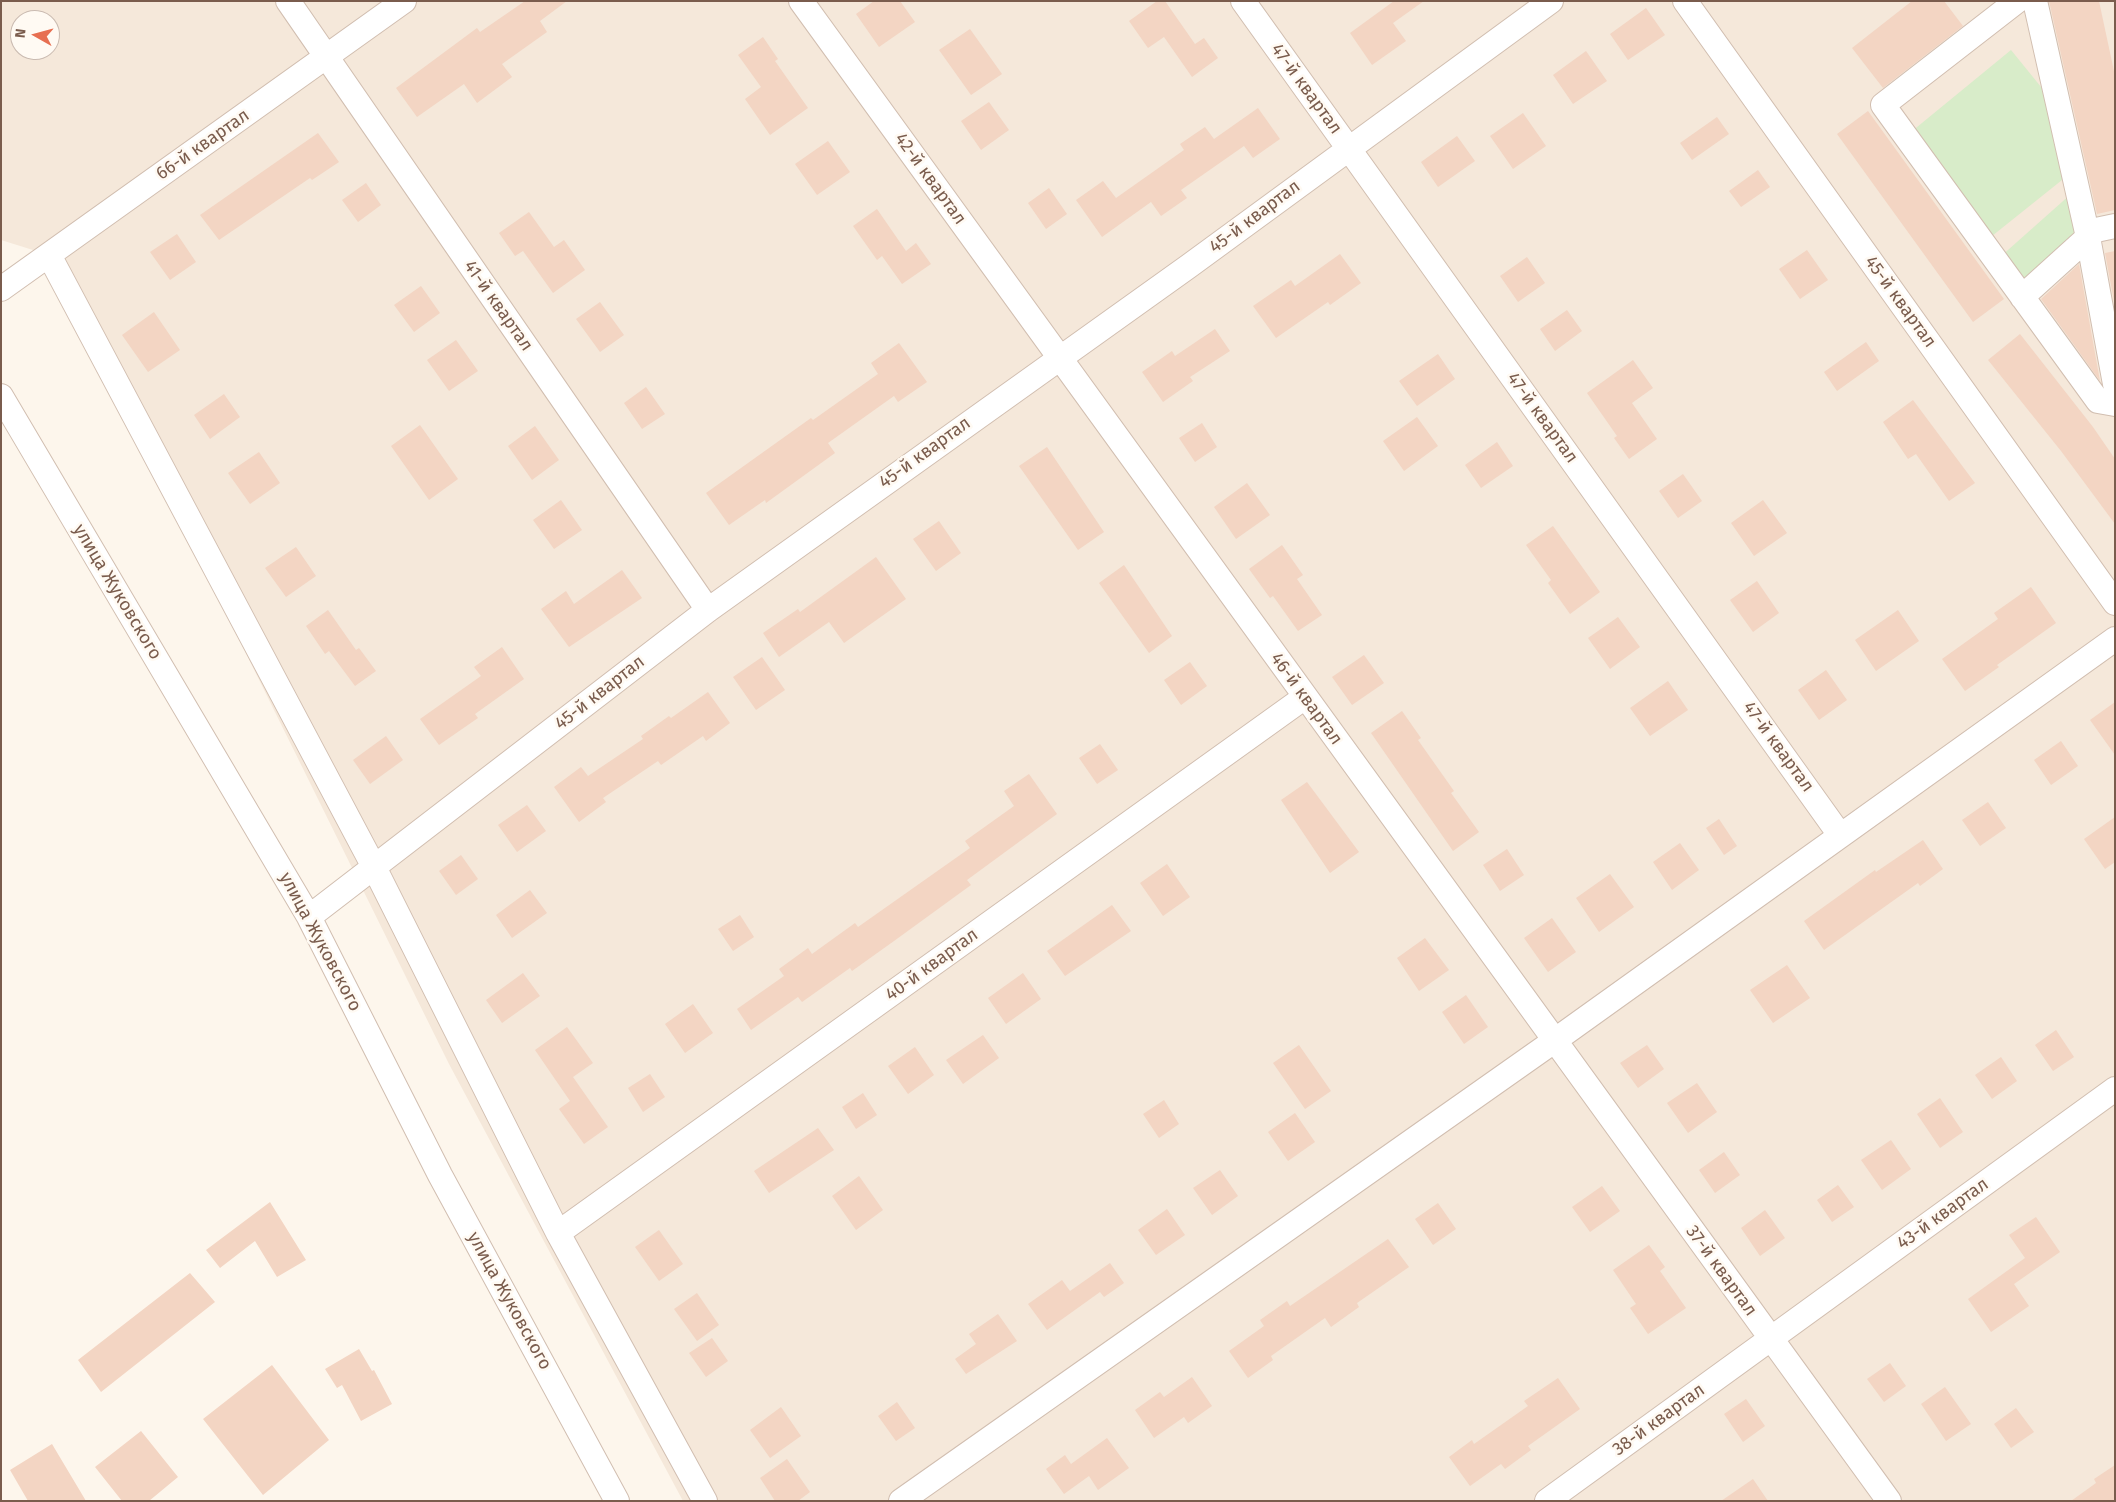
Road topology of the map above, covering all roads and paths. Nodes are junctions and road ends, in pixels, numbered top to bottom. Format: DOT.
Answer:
graph roads {
  1 [pos="288,1"];
  2 [pos="404,1"];
  3 [pos="801,1"];
  4 [pos="1243,1"];
  5 [pos="1551,1"];
  6 [pos="1685,1"];
  7 [pos="2016,1"];
  8 [pos="2035,1"];
  9 [pos="327,57"];
  10 [pos="1348,148"];
  11 [pos="2115,226"];
  12 [pos="2088,237"];
  13 [pos="49,255"];
  14 [pos="1,289"];
  15 [pos="2022,297"];
  16 [pos="1058,357"];
  17 [pos="2115,384"];
  18 [pos="1,396"];
  19 [pos="2115,404"];
  20 [pos="2115,603"];
  21 [pos="708,610"];
  22 [pos="2115,638"];
  23 [pos="1305,697"];
  24 [pos="1840,835"];
  25 [pos="374,867"];
  26 [pos="309,917"];
  27 [pos="1554,1041"];
  28 [pos="2115,1088"];
  29 [pos="558,1233"];
  30 [pos="1771,1339"];
  31 [pos="617,1501"];
  32 [pos="705,1501"];
  33 [pos="901,1501"];
  34 [pos="1548,1501"];
  35 [pos="1889,1501"];
  1 -- 9 [label="street, 41-й квартал"];
  2 -- 9 [label="street, 66-й квартал"];
  3 -- 16 [label="street, 42-й квартал"];
  4 -- 10 [label="street, 47-й квартал"];
  5 -- 10 [label="street, 45-й квартал"];
  6 -- 20 [label="street, 45-й квартал"];
  7 -- 15 [label="street"];
  8 -- 12 [label="street"];
  9 -- 13 [label="street, 66-й квартал"];
  9 -- 21 [label="street, 41-й квартал"];
  10 -- 16 [label="street, 45-й квартал"];
  10 -- 24 [label="street, 47-й квартал"];
  11 -- 12 [label="street"];
  12 -- 15 [label="street"];
  12 -- 17 [label="street"];
  13 -- 14 [label="street, 66-й квартал"];
  13 -- 25 [label="street"];
  15 -- 19 [label="street"];
  16 -- 21 [label="street, 45-й квартал"];
  16 -- 23 [label="street, 46-й квартал"];
  18 -- 26 [label="street, улица Жуковского"];
  21 -- 25 [label="street, 45-й квартал"];
  22 -- 24 [label="street"];
  23 -- 27 [label="street, 46-й квартал"];
  23 -- 29 [label="street, 40-й квартал"];
  24 -- 27 [label="street"];
  25 -- 26 [label="street, 45-й квартал"];
  25 -- 29 [label="street"];
  26 -- 31 [label="street, улица Жуковского"];
  27 -- 30 [label="street, 37-й квартал"];
  27 -- 33 [label="street"];
  28 -- 30 [label="street, 43-й квартал"];
  29 -- 32 [label="street"];
  30 -- 34 [label="street, 38-й квартал"];
  30 -- 35 [label="street, 37-й квартал"];
}
